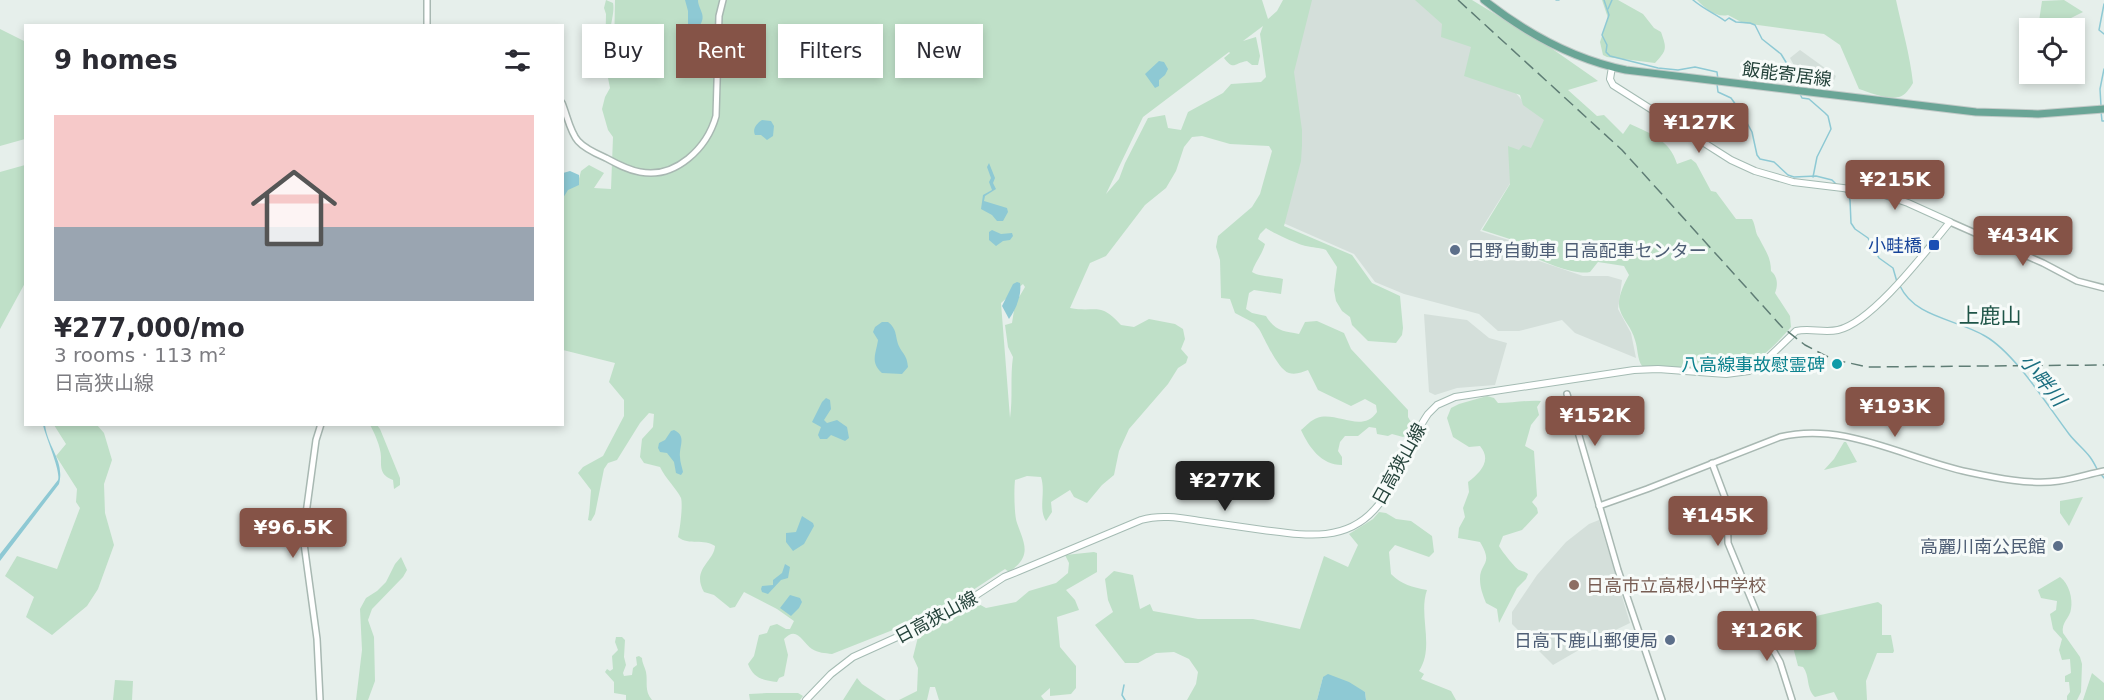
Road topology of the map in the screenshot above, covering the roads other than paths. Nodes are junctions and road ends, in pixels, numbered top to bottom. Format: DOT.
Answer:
graph roads {
  1 [pos="427,0"];
  2 [pos="723,0"];
  3 [pos="1484,0"];
  4 [pos="427,24"];
  5 [pos="1612,67"];
  6 [pos="564,109"];
  7 [pos="2104,109"];
  8 [pos="1950,222"];
  9 [pos="2104,288"];
  10 [pos="1567,394"];
  11 [pos="320,426"];
  12 [pos="1712,463"];
  13 [pos="2104,471"];
  14 [pos="1599,506"];
  15 [pos="320,700"];
  16 [pos="806,700"];
  17 [pos="1662,700"];
  18 [pos="1792,700"];
  1 -- 4 [label="street"];
  2 -- 6 [label="street"];
  3 -- 5 [label="main road, 飯能寄居線"];
  5 -- 7 [label="main road, 飯能寄居線"];
  5 -- 8 [label="main road"];
  8 -- 9 [label="street"];
  8 -- 16 [label="main road, 日高狭山線"];
  10 -- 14 [label="street"];
  11 -- 15 [label="street"];
  12 -- 13 [label="street"];
  12 -- 14 [label="street"];
  12 -- 18 [label="street"];
  14 -- 17 [label="street"];
}
